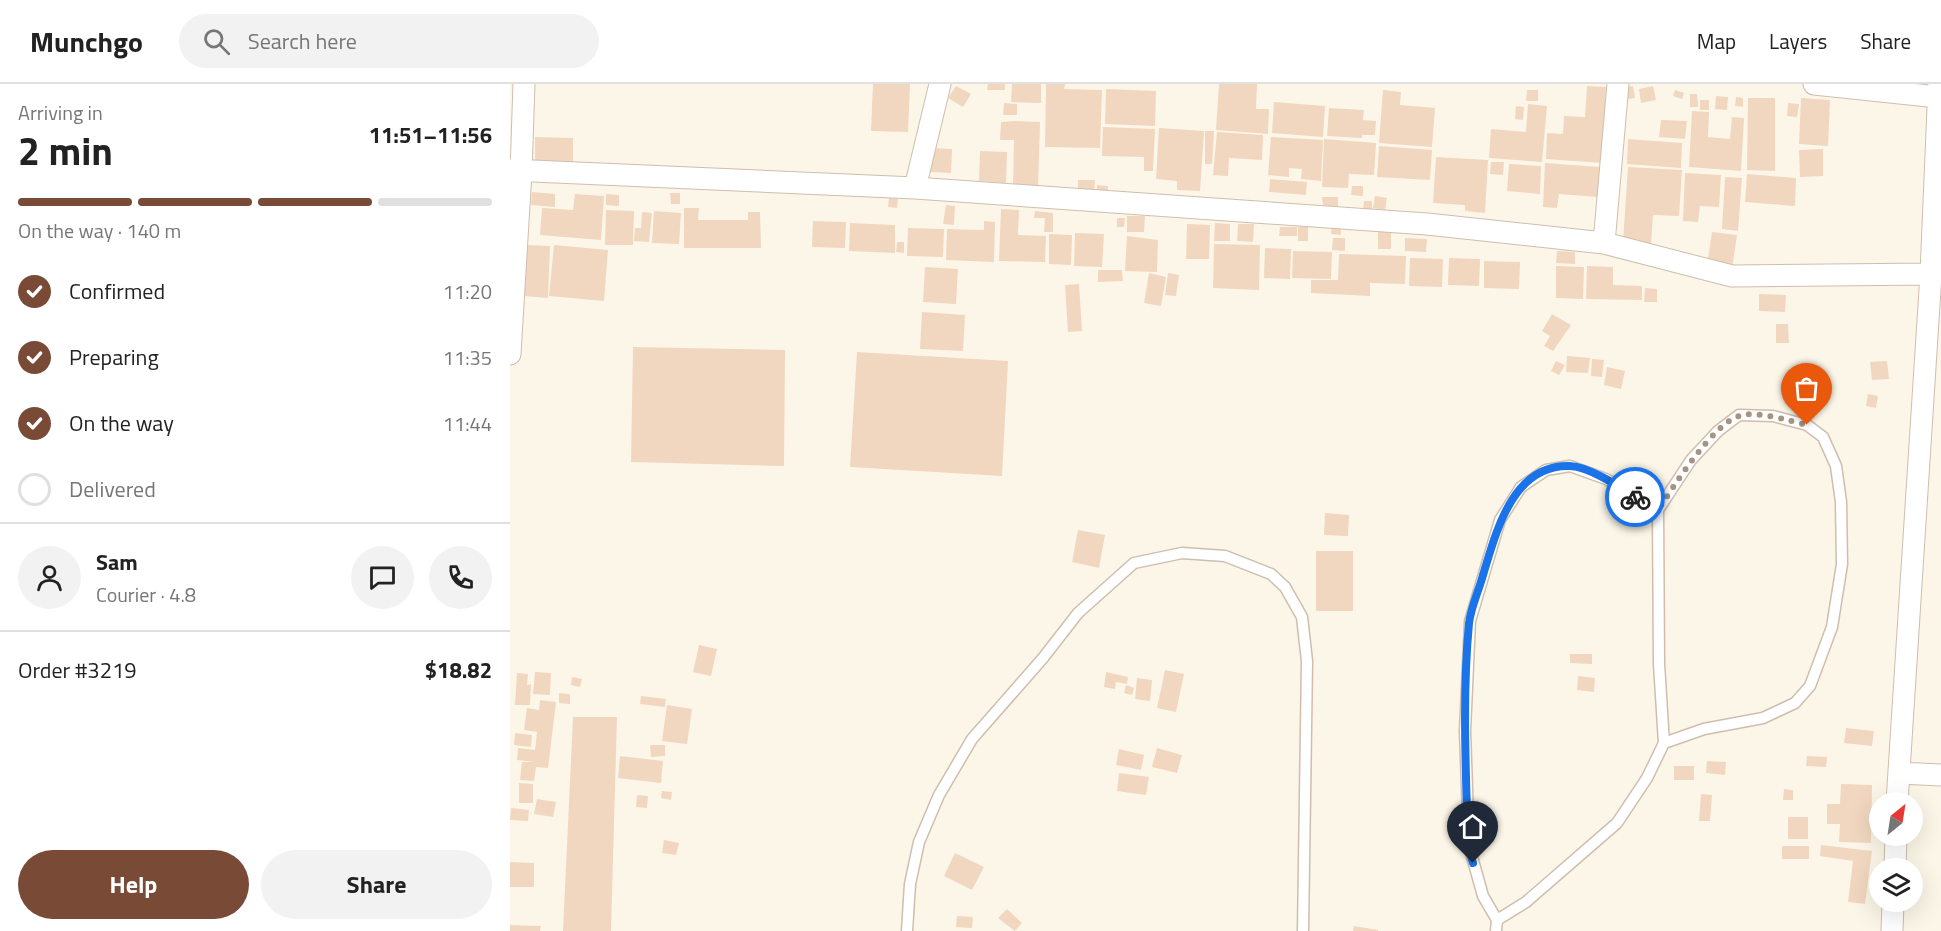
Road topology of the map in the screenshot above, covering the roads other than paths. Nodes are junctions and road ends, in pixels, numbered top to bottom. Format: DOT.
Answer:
graph roads {
  1 [pos="524,84"];
  2 [pos="940,84"];
  3 [pos="1618,84"];
  4 [pos="1814,84"];
  5 [pos="1939,90"];
  6 [pos="516,171"];
  7 [pos="915,188"];
  8 [pos="1604,243"];
  9 [pos="1931,274"];
  10 [pos="510,354"];
  11 [pos="1658,510"];
  12 [pos="1664,743"];
  13 [pos="1899,773"];
  14 [pos="1941,775"];
  15 [pos="1898,792"];
  16 [pos="1893,912"];
  17 [pos="1496,926"];
  18 [pos="907,931"];
  19 [pos="1303,931"];
  20 [pos="1892,931"];
  1 -- 6 [label="street"];
  2 -- 7 [label="street"];
  3 -- 8 [label="street"];
  4 -- 5 [label="street"];
  5 -- 9 [label="street"];
  6 -- 7 [label="street"];
  6 -- 10 [label="street"];
  7 -- 8 [label="street"];
  8 -- 9 [label="street"];
  9 -- 13 [label="street"];
  11 -- 12 [label="lane"];
  11 -- 12 [label="lane"];
  11 -- 17 [label="lane"];
  12 -- 17 [label="lane"];
  13 -- 14 [label="street"];
  13 -- 15 [label="street"];
  16 -- 20 [label="street"];
  18 -- 19 [label="lane"];
}
